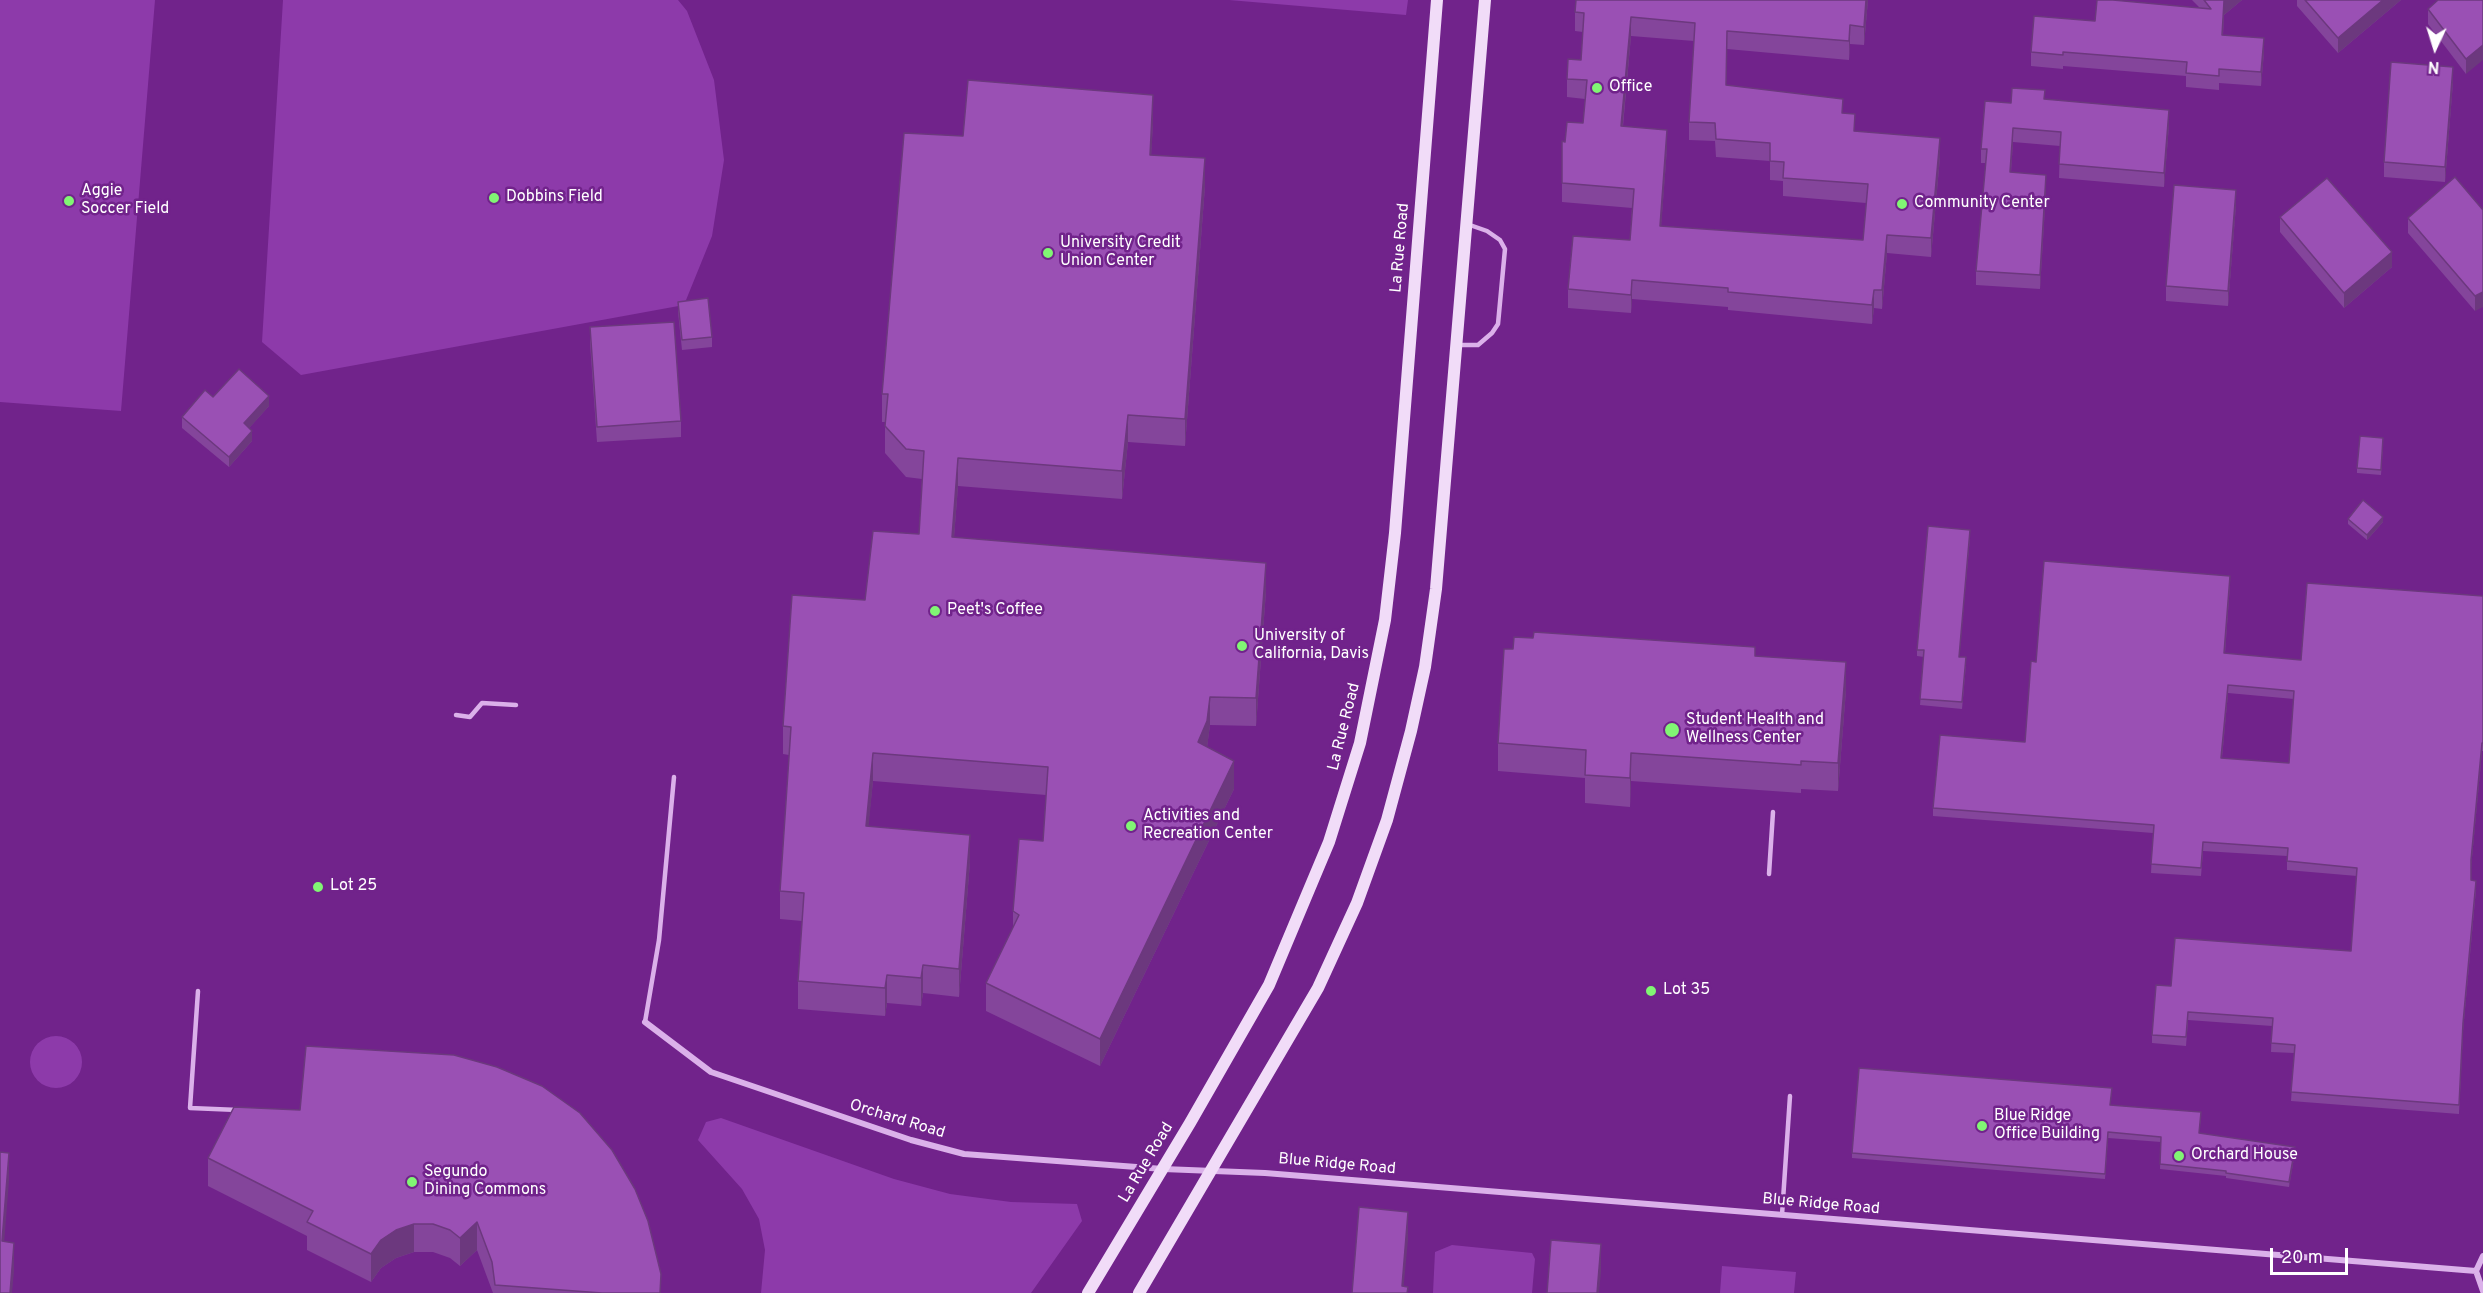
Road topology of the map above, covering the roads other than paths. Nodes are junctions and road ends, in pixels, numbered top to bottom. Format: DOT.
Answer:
graph roads {
  1 [pos="1437,0"];
  2 [pos="1485,0"];
  3 [pos="1466,224"];
  4 [pos="1455,345"];
  5 [pos="516,705"];
  6 [pos="456,715"];
  7 [pos="674,777"];
  8 [pos="1773,812"];
  9 [pos="1769,874"];
  10 [pos="198,991"];
  11 [pos="645,1022"];
  12 [pos="1790,1096"];
  13 [pos="246,1111"];
  14 [pos="1163,1169"];
  15 [pos="1209,1172"];
  16 [pos="1782,1215"];
  17 [pos="2483,1256"];
  18 [pos="2476,1271"];
  19 [pos="2483,1291"];
  20 [pos="1088,1293"];
  21 [pos="1139,1293"];
  1 -- 14 [label="main road, La Rue Road"];
  2 -- 3 [label="main road"];
  3 -- 4 [label="main road"];
  3 -- 4 [label="lane"];
  4 -- 15 [label="main road"];
  5 -- 6 [label="lane"];
  7 -- 11 [label="lane"];
  8 -- 9 [label="lane"];
  10 -- 13 [label="lane"];
  11 -- 14 [label="street, Orchard Road"];
  12 -- 16 [label="lane"];
  14 -- 15 [label="street, Blue Ridge Road"];
  14 -- 20 [label="main road, La Rue Road"];
  15 -- 16 [label="street, Blue Ridge Road"];
  15 -- 21 [label="main road"];
  16 -- 18 [label="street, Blue Ridge Road"];
  17 -- 18 [label="street"];
  18 -- 19 [label="street"];
}
